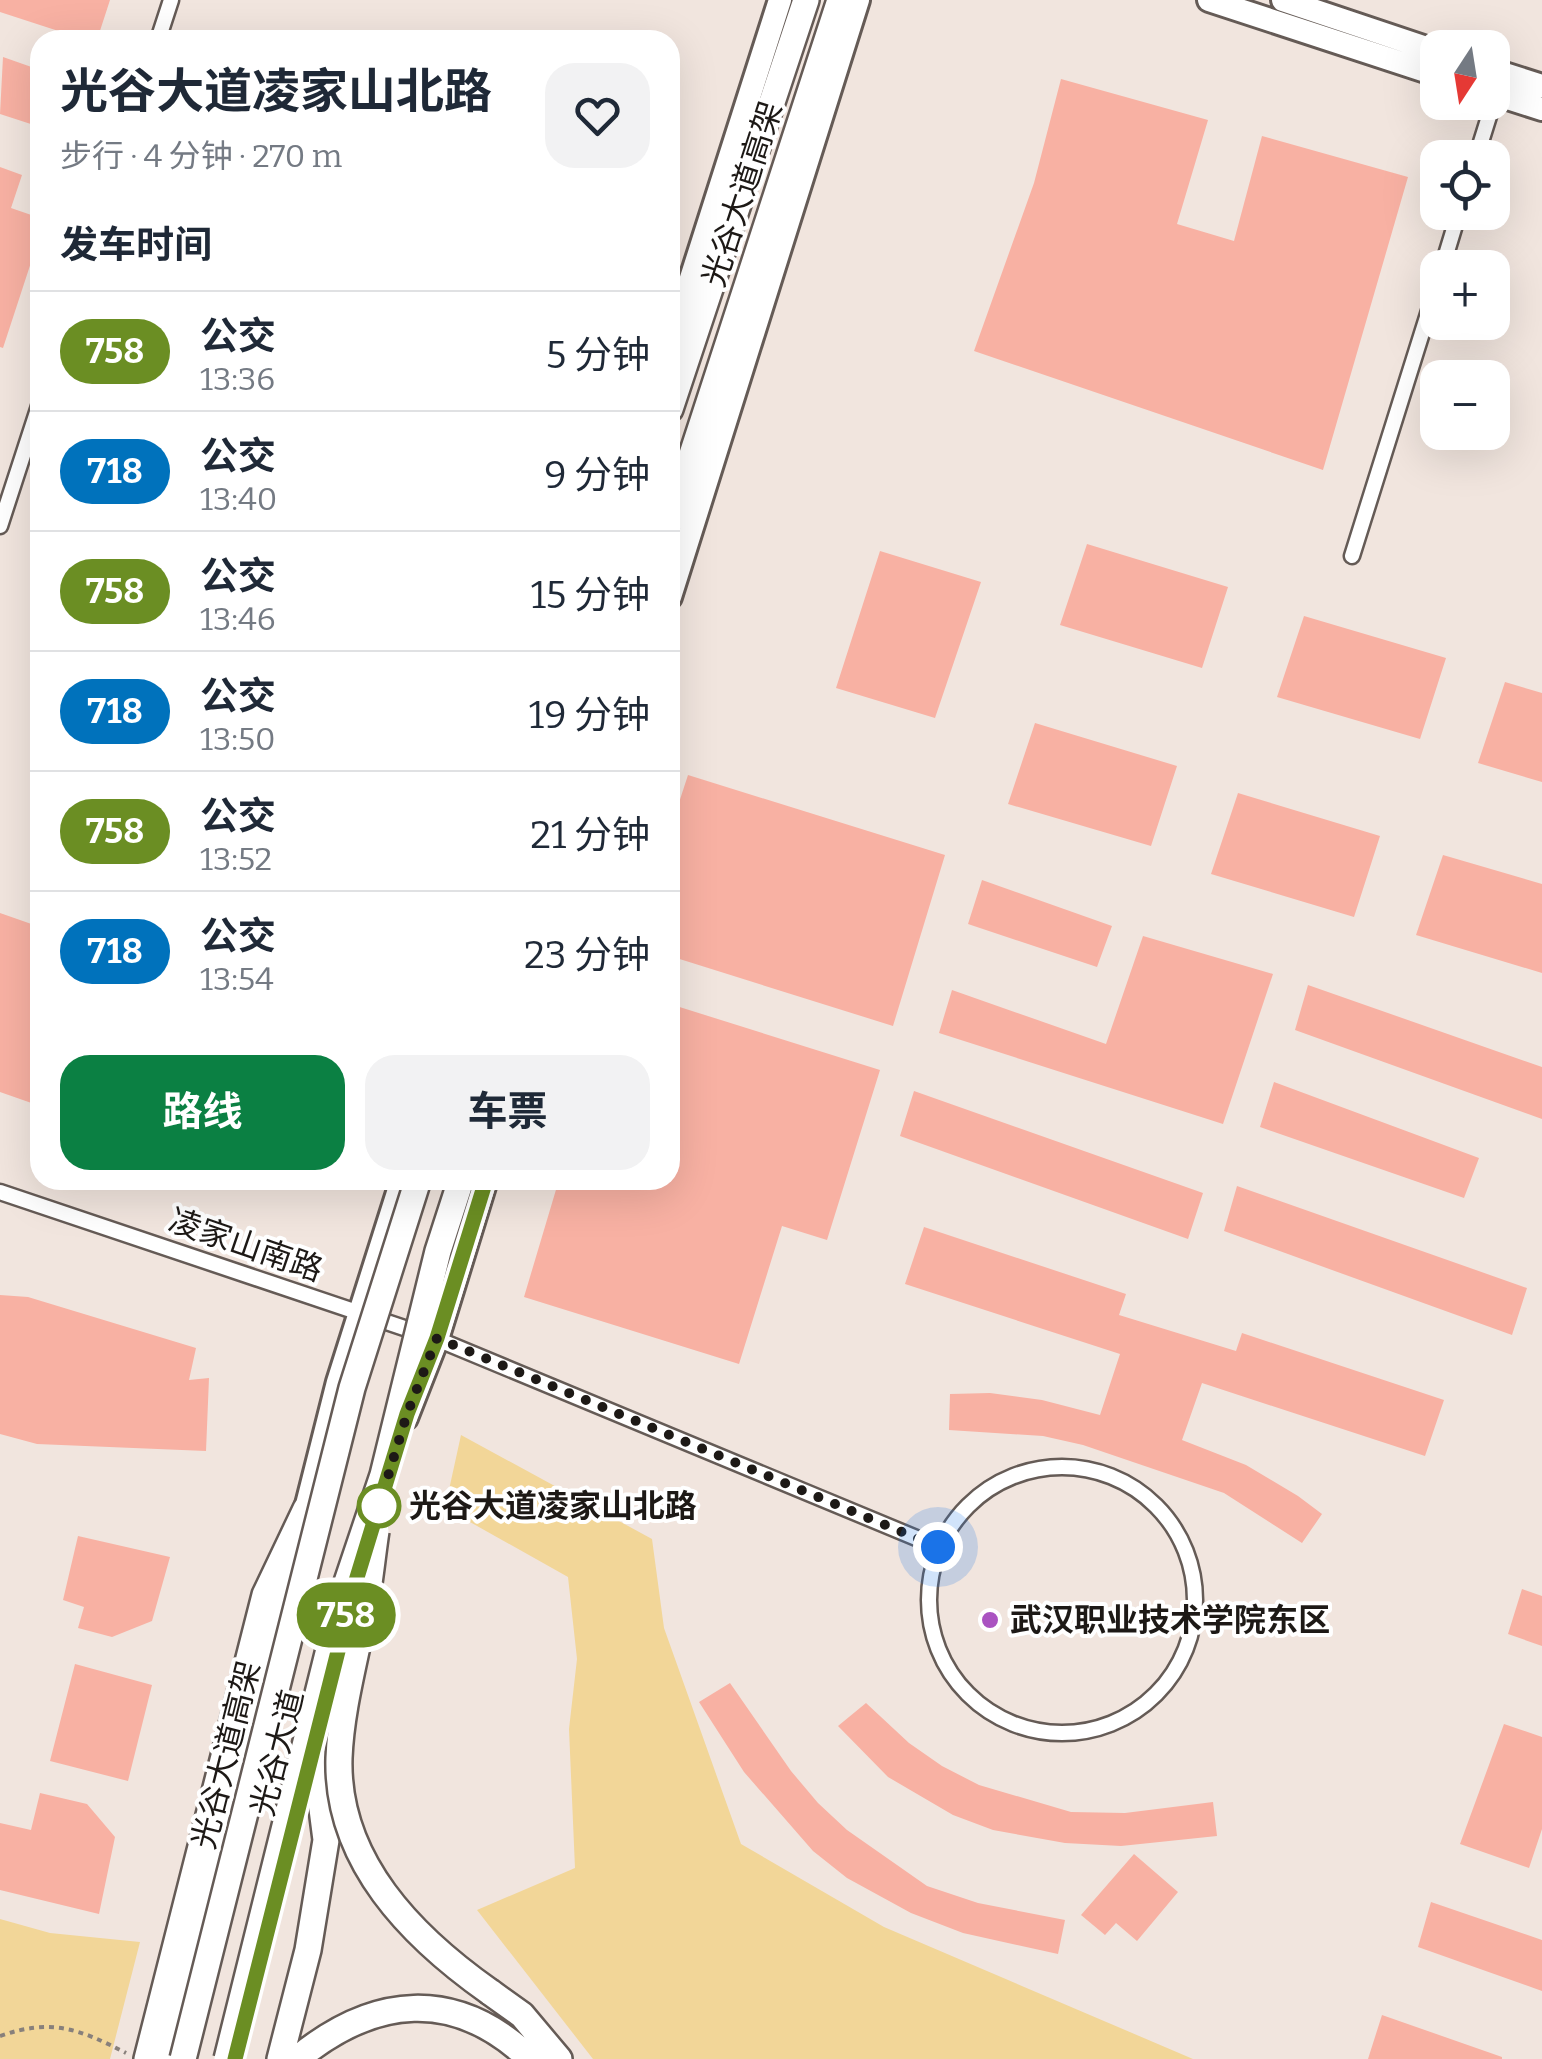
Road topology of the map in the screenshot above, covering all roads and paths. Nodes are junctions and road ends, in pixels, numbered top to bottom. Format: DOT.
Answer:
graph roads {
  1 [pos="172,0"];
  2 [pos="780,0"];
  3 [pos="806,0"];
  4 [pos="840,0"];
  5 [pos="858,0"];
  6 [pos="1209,0"];
  7 [pos="1282,0"];
  8 [pos="162,30"];
  9 [pos="1420,46"];
  10 [pos="1420,69"];
  11 [pos="1510,76"];
  12 [pos="1542,86"];
  13 [pos="1510,99"];
  14 [pos="1542,109"];
  15 [pos="680,313"];
  16 [pos="1420,339"];
  17 [pos="680,379"];
  18 [pos="30,434"];
  19 [pos="680,491"];
  20 [pos="0,526"];
  21 [pos="1352,556"];
  22 [pos="680,565"];
  23 [pos="399,1190"];
  24 [pos="415,1190"];
  25 [pos="458,1190"];
  26 [pos="483,1190"];
  27 [pos="0,1192"];
  28 [pos="360,1312"];
  29 [pos="437,1338"];
  30 [pos="383,1474"];
  31 [pos="306,1509"];
  32 [pos="938,1547"];
  33 [pos="313,1739"];
  34 [pos="0,2036"];
  35 [pos="134,2059"];
  36 [pos="147,2059"];
  37 [pos="167,2059"];
  38 [pos="183,2059"];
  39 [pos="227,2059"];
  40 [pos="235,2059"];
  41 [pos="280,2059"];
  42 [pos="297,2059"];
  43 [pos="530,2059"];
  44 [pos="559,2059"];
  1 -- 8 [label="street"];
  2 -- 15 [label="main road"];
  3 -- 17 [label="highway, 光谷大道高架"];
  4 -- 19 [label="highway, 光谷大道高架"];
  5 -- 22 [label="main road"];
  6 -- 10 [label="main road"];
  7 -- 9 [label="main road"];
  11 -- 12 [label="main road"];
  13 -- 14 [label="main road"];
  16 -- 21 [label="street"];
  18 -- 20 [label="street"];
  23 -- 28 [label="main road, 光谷大道"];
  24 -- 38 [label="highway, 光谷大道高架, bridge"];
  25 -- 30 [label="highway, bridge"];
  26 -- 29 [label="main road, 光谷大道"];
  27 -- 28 [label="street, 凌家山南路"];
  28 -- 29 [label="street, 凌家山南路"];
  28 -- 31 [label="main road, 光谷大道"];
  29 -- 32 [label="street, 凌家山南路"];
  29 -- 33 [label="main road, 光谷大道"];
  30 -- 39 [label="highway, bridge"];
  30 -- 44 [label="highway, bridge"];
  31 -- 36 [label="highway"];
  31 -- 37 [label="main road, 光谷大道"];
  32 -- 32 [label="street"];
  33 -- 40 [label="main road, 光谷大道"];
  33 -- 41 [label="highway"];
  34 -- 35 [label="path"];
  42 -- 43 [label="highway"];
}
